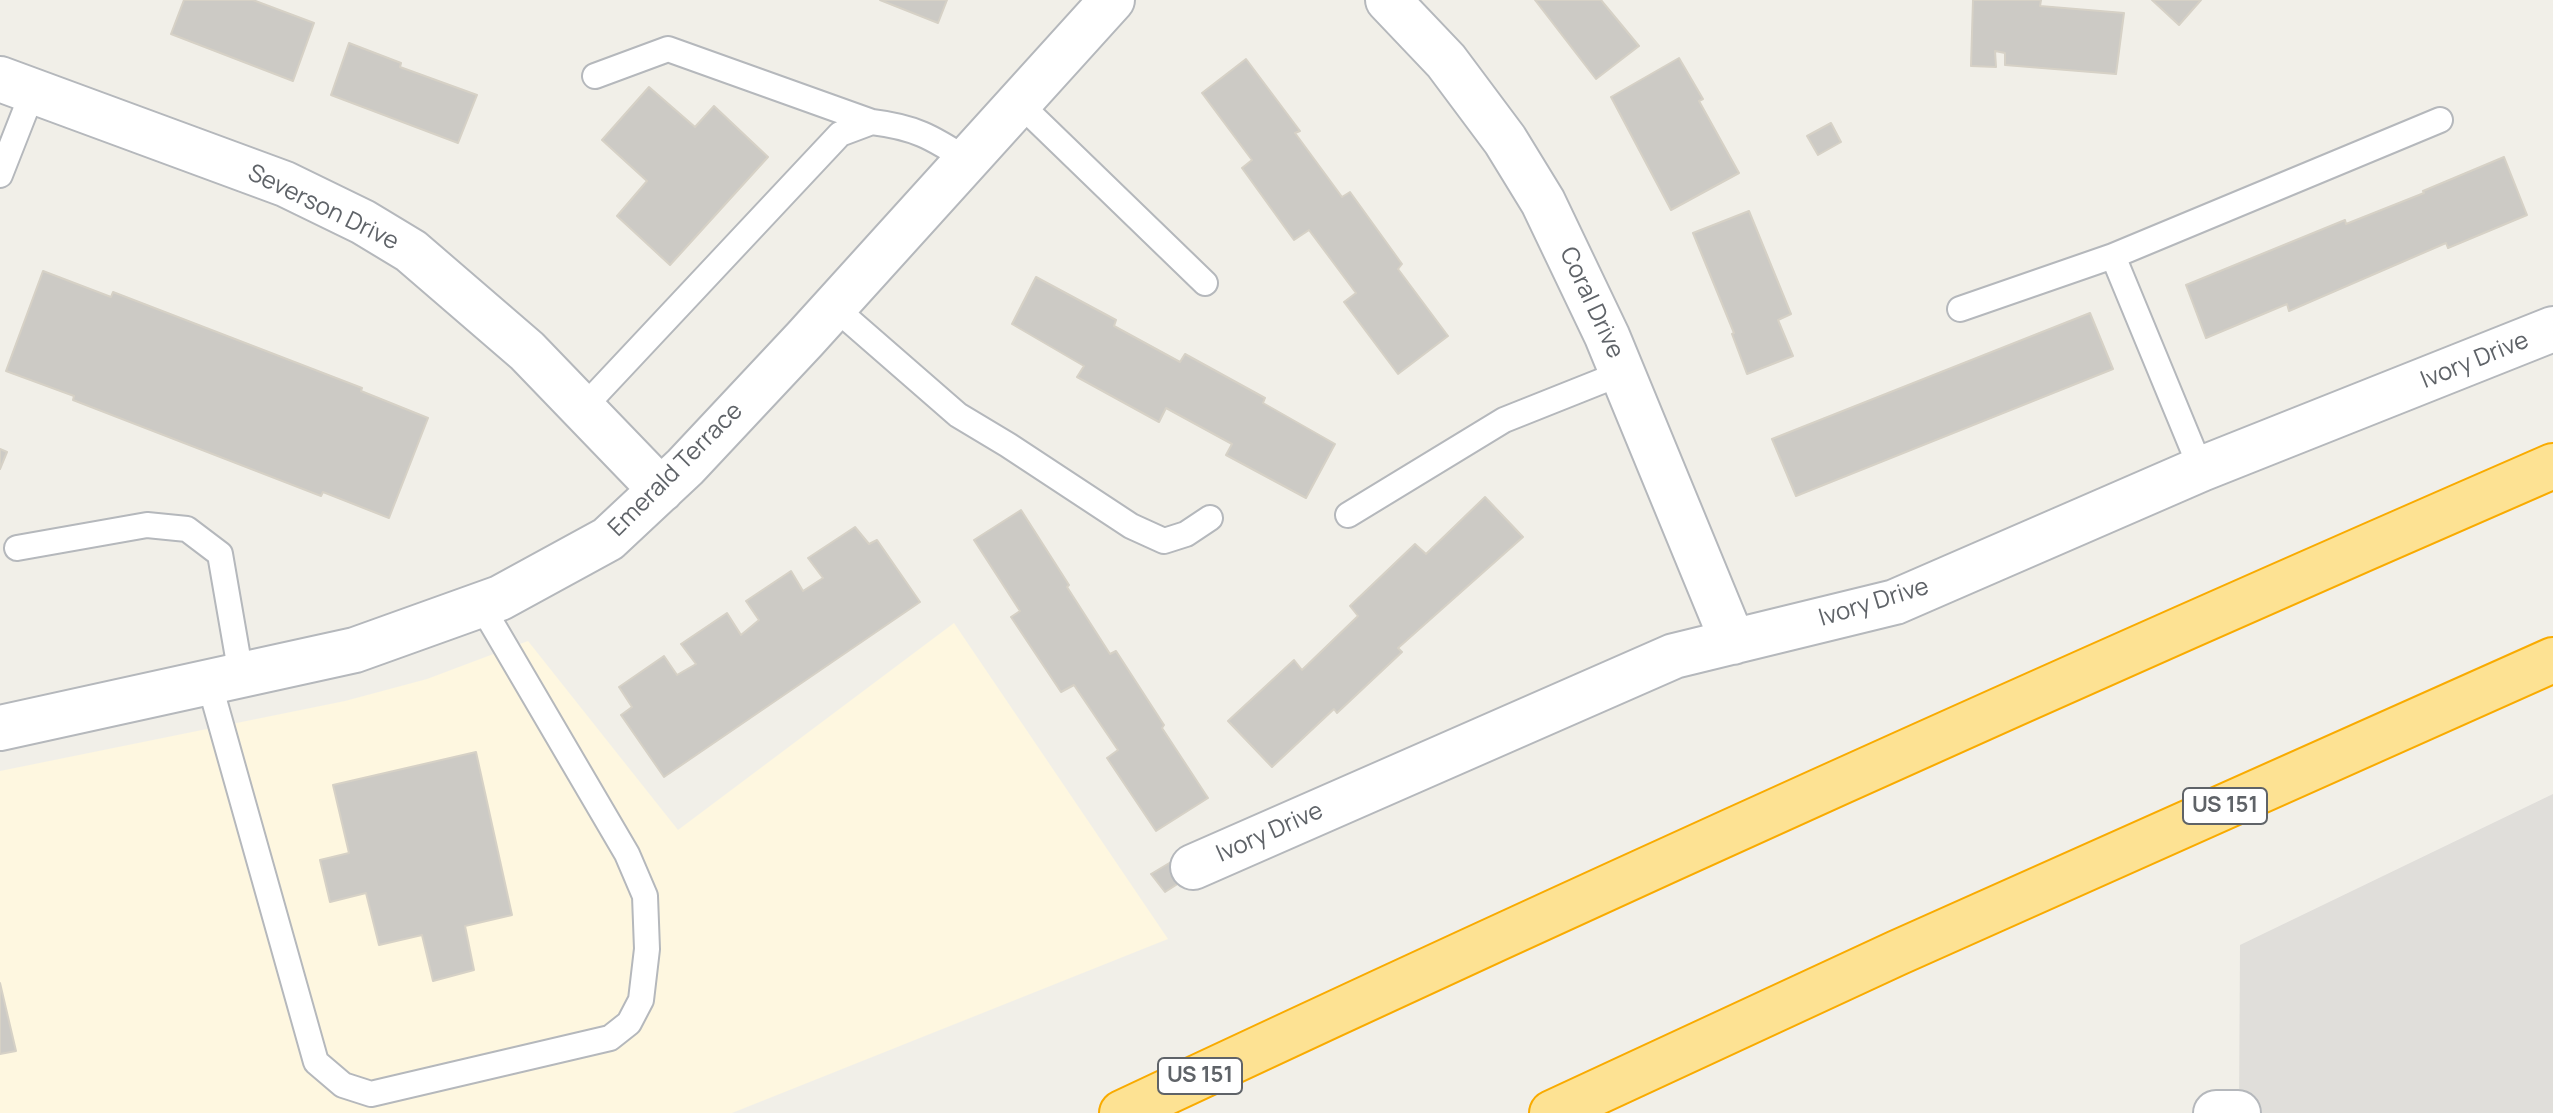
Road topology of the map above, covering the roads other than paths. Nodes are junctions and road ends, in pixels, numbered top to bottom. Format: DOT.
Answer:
graph roads {
  1 [pos="1112,0"];
  2 [pos="1388,0"];
  3 [pos="595,76"];
  4 [pos="17,85"];
  5 [pos="1019,103"];
  6 [pos="2440,120"];
  7 [pos="872,122"];
  8 [pos="967,160"];
  9 [pos="0,175"];
  10 [pos="2113,256"];
  11 [pos="1205,283"];
  12 [pos="834,307"];
  13 [pos="1960,309"];
  14 [pos="2553,329"];
  15 [pos="1622,373"];
  16 [pos="583,408"];
  17 [pos="2553,466"];
  18 [pos="2201,469"];
  19 [pos="661,490"];
  20 [pos="1348,515"];
  21 [pos="1210,518"];
  22 [pos="17,548"];
  23 [pos="481,605"];
  24 [pos="1733,642"];
  25 [pos="2553,660"];
  26 [pos="225,678"];
  27 [pos="0,728"];
  28 [pos="1193,867"];
  29 [pos="1897,953"];
  30 [pos="1278,1039"];
  31 [pos="1090,1113"];
  32 [pos="1122,1113"];
  33 [pos="1552,1113"];
  34 [pos="1593,1113"];
  35 [pos="2216,1113"];
  36 [pos="2238,1113"];
  1 -- 5 [label="street, Emerald Terrace"];
  2 -- 15 [label="street, Coral Drive"];
  3 -- 7 [label="lane"];
  4 -- 9 [label="lane"];
  4 -- 16 [label="street, Severson Drive"];
  5 -- 8 [label="street, Emerald Terrace"];
  5 -- 11 [label="lane"];
  6 -- 10 [label="lane"];
  7 -- 8 [label="lane"];
  7 -- 16 [label="lane"];
  8 -- 12 [label="street, Emerald Terrace"];
  10 -- 13 [label="lane"];
  10 -- 18 [label="lane"];
  12 -- 19 [label="street, Emerald Terrace"];
  12 -- 21 [label="lane"];
  14 -- 18 [label="street, Ivory Drive"];
  15 -- 20 [label="lane"];
  15 -- 24 [label="street, Coral Drive"];
  16 -- 19 [label="street, Severson Drive"];
  17 -- 30 [label="highway, US 151"];
  18 -- 24 [label="street, Ivory Drive"];
  19 -- 23 [label="street, Emerald Terrace"];
  22 -- 26 [label="lane"];
  23 -- 26 [label="street, Emerald Terrace"];
  23 -- 26 [label="lane"];
  24 -- 28 [label="street, Ivory Drive"];
  25 -- 29 [label="highway, US 151"];
  26 -- 27 [label="street, Emerald Terrace"];
  29 -- 33 [label="highway, US 151"];
  29 -- 34 [label="highway"];
  30 -- 31 [label="highway"];
  30 -- 32 [label="highway, US 151"];
  35 -- 36 [label="street"];
}
